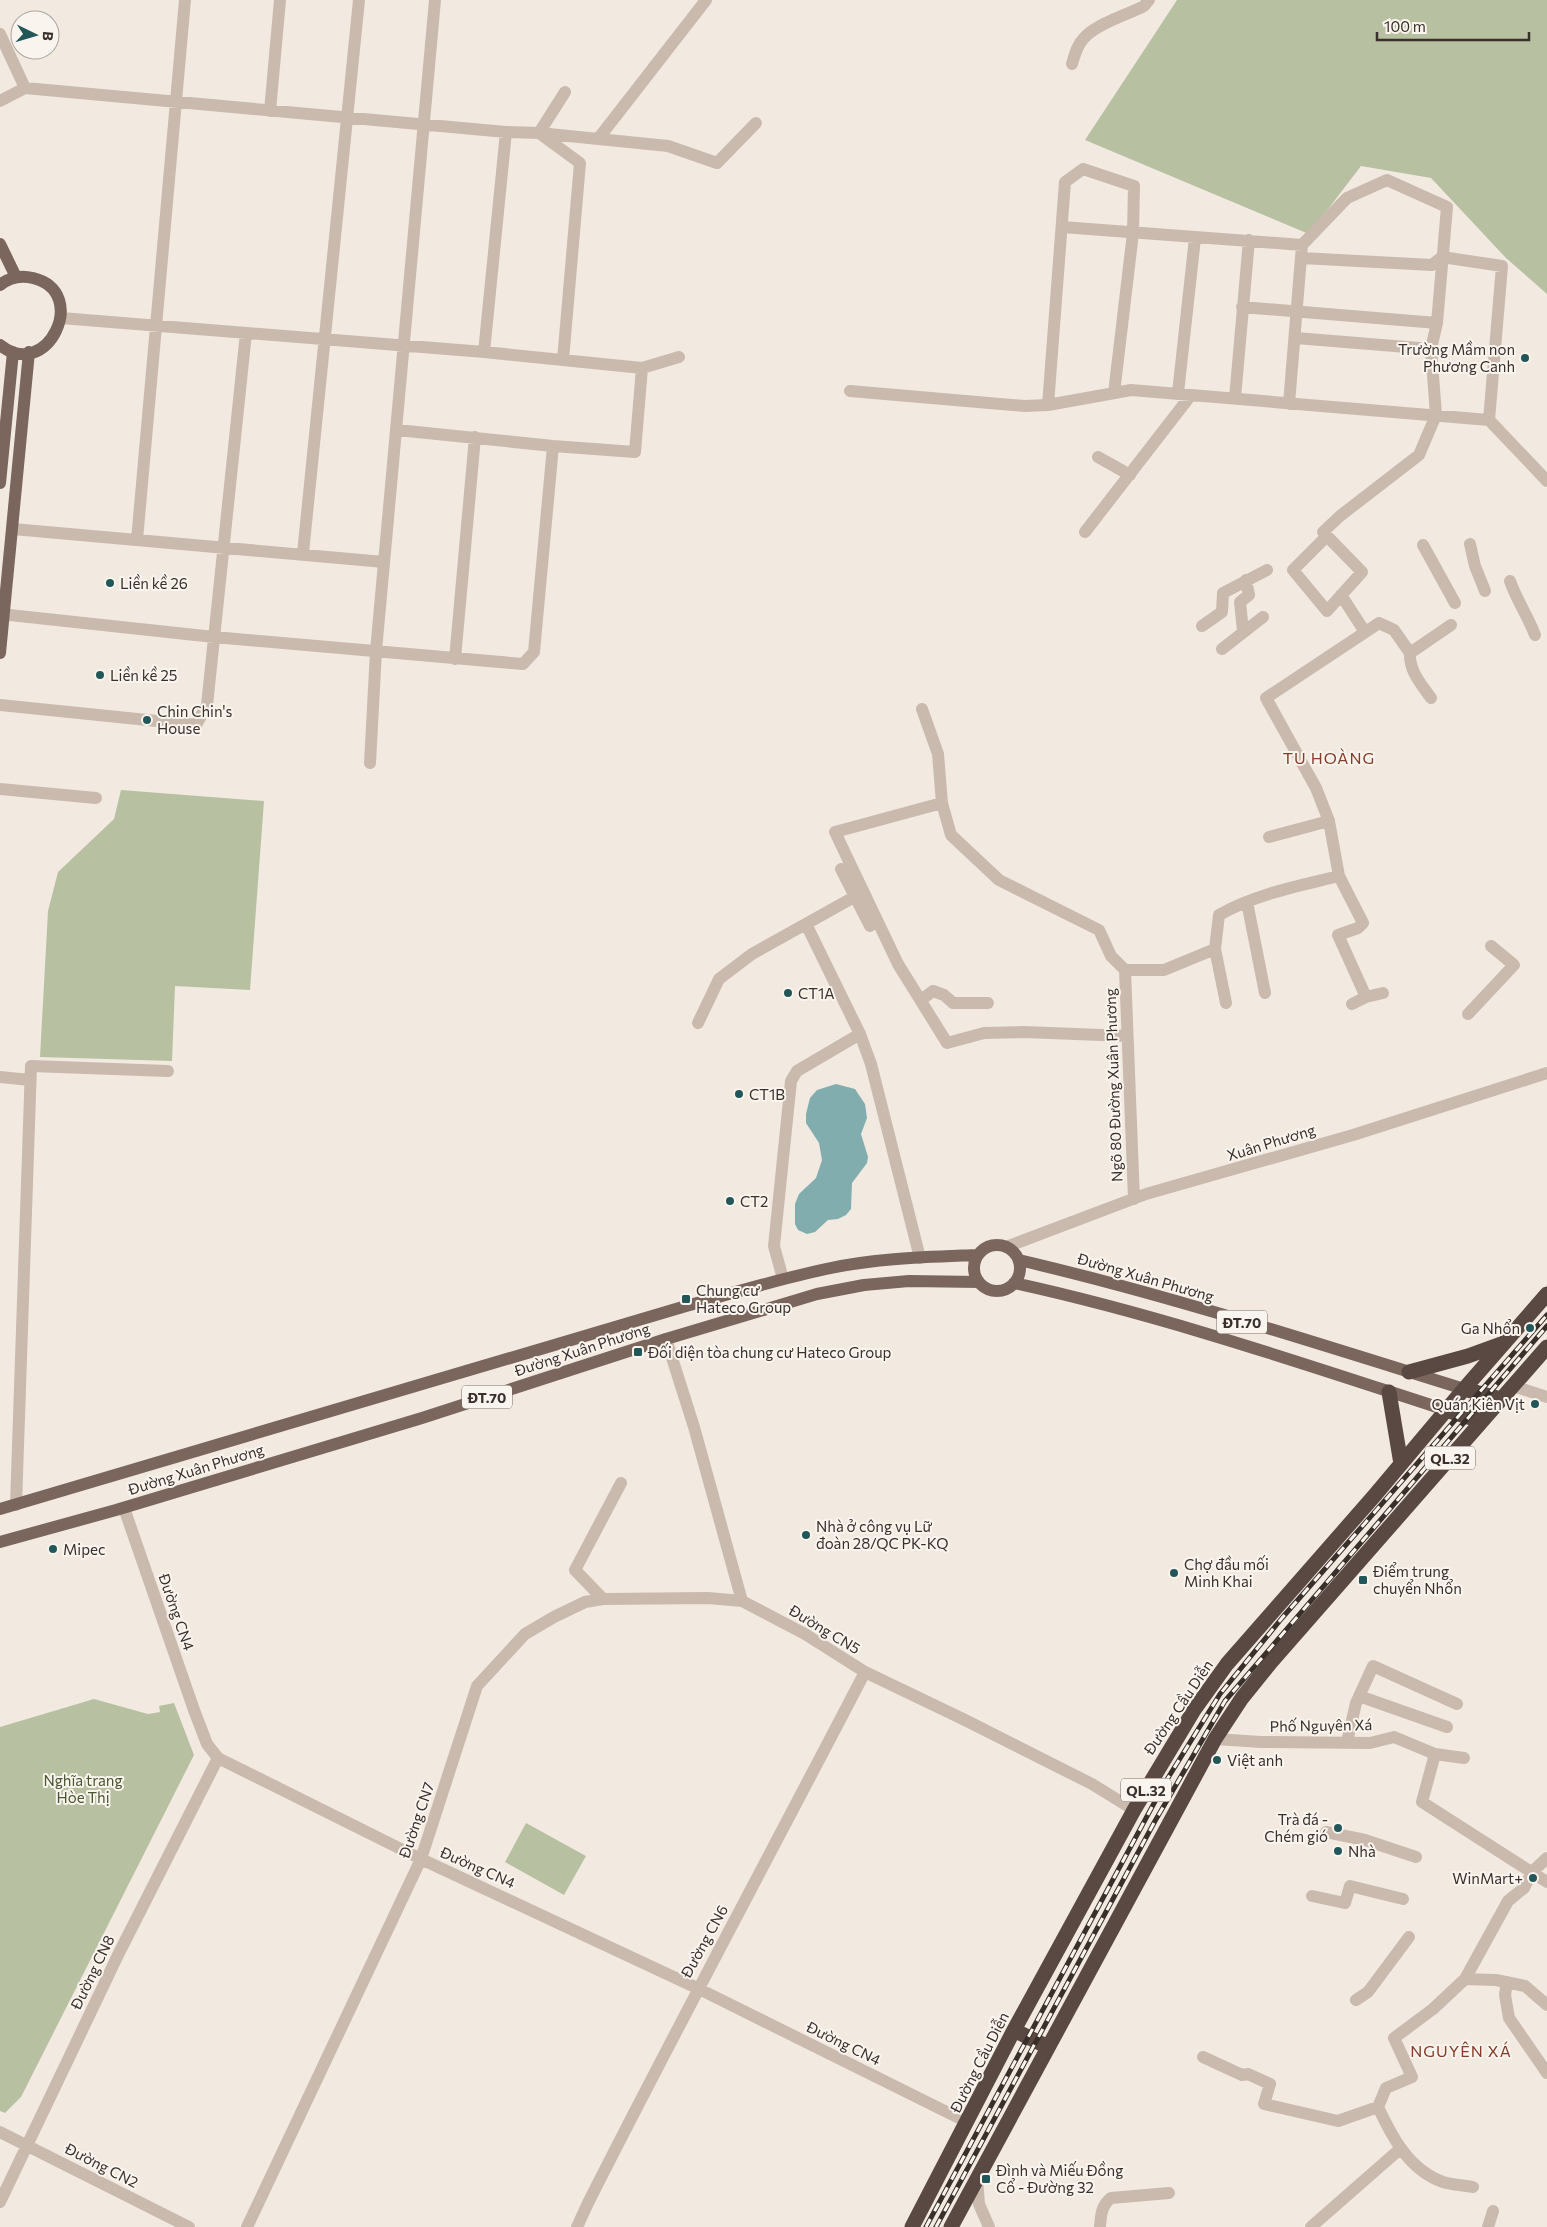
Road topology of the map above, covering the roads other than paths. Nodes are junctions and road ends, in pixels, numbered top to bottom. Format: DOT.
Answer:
graph roads {
  1 [pos="186,0"];
  2 [pos="280,0"];
  3 [pos="359,0"];
  4 [pos="435,0"];
  5 [pos="706,0"];
  6 [pos="1149,0"];
  7 [pos="0,34"];
  8 [pos="1072,64"];
  9 [pos="25,88"];
  10 [pos="564,92"];
  11 [pos="0,101"];
  12 [pos="176,102"];
  13 [pos="270,110"];
  14 [pos="348,118"];
  15 [pos="756,123"];
  16 [pos="423,124"];
  17 [pos="506,132"];
  18 [pos="539,133"];
  19 [pos="598,139"];
  20 [pos="1062,227"];
  21 [pos="1133,233"];
  22 [pos="1194,238"];
  23 [pos="1250,240"];
  24 [pos="0,244"];
  25 [pos="1302,251"];
  26 [pos="1442,257"];
  27 [pos="16,277"];
  28 [pos="1,282"];
  29 [pos="1242,307"];
  30 [pos="1298,312"];
  31 [pos="61,318"];
  32 [pos="1437,323"];
  33 [pos="156,326"];
  34 [pos="246,333"];
  35 [pos="1296,338"];
  36 [pos="324,339"];
  37 [pos="0,345"];
  38 [pos="403,346"];
  39 [pos="1431,348"];
  40 [pos="13,352"];
  41 [pos="30,352"];
  42 [pos="484,352"];
  43 [pos="679,358"];
  44 [pos="563,360"];
  45 [pos="642,368"];
  46 [pos="850,391"];
  47 [pos="1114,393"];
  48 [pos="1178,394"];
  49 [pos="1191,395"];
  50 [pos="1235,398"];
  51 [pos="1289,404"];
  52 [pos="1048,405"];
  53 [pos="1436,415"];
  54 [pos="1489,420"];
  55 [pos="397,430"];
  56 [pos="475,437"];
  57 [pos="553,446"];
  58 [pos="1098,457"];
  59 [pos="1130,475"];
  60 [pos="1547,481"];
  61 [pos="0,482"];
  62 [pos="13,529"];
  63 [pos="1086,532"];
  64 [pos="1327,536"];
  65 [pos="137,540"];
  66 [pos="1470,544"];
  67 [pos="1423,546"];
  68 [pos="225,548"];
  69 [pos="304,553"];
  70 [pos="384,562"];
  71 [pos="1267,570"];
  72 [pos="1246,580"];
  73 [pos="1510,581"];
  74 [pos="1485,591"];
  75 [pos="1341,595"];
  76 [pos="1455,603"];
  77 [pos="2,614"];
  78 [pos="1263,616"];
  79 [pos="1451,625"];
  80 [pos="1202,626"];
  81 [pos="1243,631"];
  82 [pos="1365,632"];
  83 [pos="1535,635"];
  84 [pos="214,637"];
  85 [pos="1222,649"];
  86 [pos="376,651"];
  87 [pos="0,653"];
  88 [pos="1410,653"];
  89 [pos="455,659"];
  90 [pos="1430,698"];
  91 [pos="0,705"];
  92 [pos="922,709"];
  93 [pos="370,763"];
  94 [pos="0,789"];
  95 [pos="96,798"];
  96 [pos="942,803"];
  97 [pos="1329,821"];
  98 [pos="1269,837"];
  99 [pos="840,869"];
  100 [pos="1339,876"];
  101 [pos="856,896"];
  102 [pos="1248,902"];
  103 [pos="806,924"];
  104 [pos="870,926"];
  105 [pos="1491,946"];
  106 [pos="1215,949"];
  107 [pos="1124,970"];
  108 [pos="1265,993"];
  109 [pos="1384,993"];
  110 [pos="1366,997"];
  111 [pos="921,1000"];
  112 [pos="988,1003"];
  113 [pos="1226,1003"];
  114 [pos="1352,1004"];
  115 [pos="1468,1014"];
  116 [pos="698,1023"];
  117 [pos="860,1034"];
  118 [pos="1126,1036"];
  119 [pos="168,1071"];
  120 [pos="1547,1074"];
  121 [pos="0,1078"];
  122 [pos="30,1080"];
  123 [pos="1134,1199"];
  124 [pos="1006,1247"];
  125 [pos="978,1255"];
  126 [pos="920,1258"];
  127 [pos="1018,1260"];
  128 [pos="783,1280"];
  129 [pos="979,1282"];
  130 [pos="1014,1283"];
  131 [pos="1547,1294"];
  132 [pos="666,1339"];
  133 [pos="1504,1342"];
  134 [pos="1547,1347"];
  135 [pos="1410,1372"];
  136 [pos="1513,1386"];
  137 [pos="1464,1389"];
  138 [pos="1390,1392"];
  139 [pos="1547,1398"];
  140 [pos="1500,1399"];
  141 [pos="1446,1410"];
  142 [pos="1481,1421"];
  143 [pos="1401,1464"];
  144 [pos="621,1483"];
  145 [pos="16,1505"];
  146 [pos="124,1508"];
  147 [pos="0,1510"];
  148 [pos="0,1542"];
  149 [pos="603,1599"];
  150 [pos="742,1601"];
  151 [pos="865,1672"];
  152 [pos="1359,1696"];
  153 [pos="1457,1704"];
  154 [pos="1447,1727"];
  155 [pos="1215,1739"];
  156 [pos="1347,1742"];
  157 [pos="1436,1754"];
  158 [pos="218,1758"];
  159 [pos="1464,1758"];
  160 [pos="1134,1810"];
  161 [pos="1326,1832"];
  162 [pos="1416,1857"];
  163 [pos="1547,1858"];
  164 [pos="421,1859"];
  165 [pos="1532,1872"];
  166 [pos="1547,1882"];
  167 [pos="1312,1896"];
  168 [pos="1403,1900"];
  169 [pos="1409,1937"];
  170 [pos="1465,1980"];
  171 [pos="1506,1982"];
  172 [pos="697,1988"];
  173 [pos="1356,2000"];
  174 [pos="1547,2005"];
  175 [pos="1014,2030"];
  176 [pos="1048,2047"];
  177 [pos="1203,2057"];
  178 [pos="1547,2073"];
  179 [pos="1378,2107"];
  180 [pos="967,2122"];
  181 [pos="0,2132"];
  182 [pos="27,2145"];
  183 [pos="1400,2150"];
  184 [pos="976,2180"];
  185 [pos="1474,2187"];
  186 [pos="1169,2193"];
  187 [pos="0,2202"];
  188 [pos="1492,2211"];
  189 [pos="189,2227"];
  190 [pos="247,2227"];
  191 [pos="577,2227"];
  192 [pos="912,2227"];
  193 [pos="951,2227"];
  194 [pos="989,2227"];
  195 [pos="1100,2227"];
  196 [pos="1311,2227"];
  197 [pos="1488,2227"];
  1 -- 12 [label="street"];
  2 -- 13 [label="street"];
  3 -- 14 [label="street"];
  4 -- 16 [label="street"];
  5 -- 19 [label="street"];
  6 -- 8 [label="street"];
  7 -- 9 [label="street"];
  9 -- 11 [label="street"];
  9 -- 12 [label="street"];
  10 -- 18 [label="street"];
  12 -- 13 [label="street"];
  12 -- 33 [label="street"];
  13 -- 14 [label="street"];
  14 -- 16 [label="street"];
  14 -- 36 [label="street"];
  15 -- 19 [label="street"];
  16 -- 17 [label="street"];
  16 -- 38 [label="street"];
  17 -- 18 [label="street"];
  17 -- 42 [label="street"];
  18 -- 19 [label="street"];
  18 -- 44 [label="street"];
  20 -- 21 [label="street"];
  20 -- 21 [label="street"];
  20 -- 52 [label="street"];
  21 -- 22 [label="street"];
  21 -- 47 [label="street"];
  22 -- 23 [label="street"];
  22 -- 48 [label="street"];
  23 -- 25 [label="street"];
  23 -- 29 [label="street"];
  24 -- 27 [label="main road"];
  25 -- 26 [label="street"];
  25 -- 26 [label="street"];
  25 -- 30 [label="street"];
  26 -- 32 [label="street"];
  26 -- 54 [label="street"];
  27 -- 28 [label="main road"];
  27 -- 31 [label="main road"];
  29 -- 30 [label="street"];
  29 -- 50 [label="street"];
  30 -- 32 [label="street"];
  30 -- 35 [label="street"];
  31 -- 33 [label="street"];
  31 -- 41 [label="main road"];
  32 -- 39 [label="street"];
  33 -- 34 [label="street"];
  33 -- 65 [label="street"];
  34 -- 36 [label="street"];
  34 -- 68 [label="street"];
  35 -- 39 [label="street"];
  35 -- 51 [label="street"];
  36 -- 38 [label="street"];
  36 -- 69 [label="street"];
  37 -- 40 [label="main road"];
  38 -- 42 [label="street"];
  38 -- 55 [label="street"];
  39 -- 53 [label="street"];
  40 -- 41 [label="main road"];
  40 -- 61 [label="main road"];
  41 -- 62 [label="main road"];
  42 -- 44 [label="street"];
  43 -- 45 [label="street"];
  44 -- 45 [label="street"];
  45 -- 57 [label="street"];
  46 -- 52 [label="street"];
  47 -- 48 [label="street"];
  47 -- 52 [label="street"];
  48 -- 49 [label="street"];
  49 -- 50 [label="street"];
  49 -- 59 [label="street"];
  50 -- 51 [label="street"];
  51 -- 53 [label="street"];
  53 -- 54 [label="street"];
  53 -- 64 [label="street"];
  54 -- 60 [label="street"];
  55 -- 56 [label="street"];
  55 -- 70 [label="street"];
  56 -- 57 [label="street"];
  56 -- 89 [label="street"];
  57 -- 89 [label="street"];
  58 -- 59 [label="street"];
  59 -- 63 [label="street"];
  62 -- 65 [label="street"];
  62 -- 77 [label="main road"];
  64 -- 75 [label="street"];
  64 -- 75 [label="street"];
  65 -- 68 [label="street"];
  66 -- 74 [label="street"];
  67 -- 76 [label="street"];
  68 -- 69 [label="street"];
  68 -- 84 [label="street"];
  69 -- 70 [label="street"];
  70 -- 86 [label="street"];
  71 -- 72 [label="street"];
  72 -- 80 [label="street"];
  72 -- 81 [label="street"];
  73 -- 83 [label="street"];
  75 -- 82 [label="street"];
  77 -- 84 [label="street"];
  77 -- 87 [label="main road"];
  78 -- 81 [label="street"];
  79 -- 88 [label="street"];
  81 -- 85 [label="street"];
  82 -- 88 [label="street"];
  82 -- 97 [label="street"];
  84 -- 86 [label="street"];
  84 -- 91 [label="street"];
  86 -- 89 [label="street"];
  86 -- 93 [label="street"];
  88 -- 90 [label="street"];
  92 -- 96 [label="street"];
  94 -- 95 [label="street"];
  96 -- 107 [label="street"];
  96 -- 111 [label="street"];
  97 -- 98 [label="street"];
  97 -- 100 [label="street"];
  99 -- 101 [label="street"];
  100 -- 102 [label="street"];
  100 -- 110 [label="street"];
  101 -- 103 [label="street"];
  101 -- 104 [label="street"];
  102 -- 106 [label="street"];
  102 -- 108 [label="street"];
  103 -- 116 [label="street"];
  103 -- 117 [label="street"];
  105 -- 115 [label="street"];
  106 -- 107 [label="street, Ngõ 80 Đường Xuân Phương"];
  106 -- 113 [label="street"];
  107 -- 118 [label="street, Ngõ 80 Đường Xuân Phương"];
  109 -- 110 [label="street"];
  110 -- 114 [label="street"];
  111 -- 112 [label="street"];
  111 -- 118 [label="street"];
  117 -- 126 [label="street"];
  117 -- 128 [label="street"];
  118 -- 123 [label="street, Ngõ 80 Đường Xuân Phương"];
  119 -- 122 [label="street"];
  120 -- 123 [label="street, Xuân Phương"];
  121 -- 122 [label="street"];
  122 -- 145 [label="street"];
  123 -- 124 [label="street, Xuân Phương"];
  124 -- 125 [label="main road"];
  124 -- 127 [label="main road"];
  125 -- 126 [label="main road, Đường Xuân Phương / ĐT.70"];
  125 -- 129 [label="main road"];
  126 -- 128 [label="main road, Đường Xuân Phương / ĐT.70"];
  127 -- 130 [label="main road"];
  127 -- 135 [label="main road, Đường Xuân Phương / ĐT.70"];
  128 -- 145 [label="main road, Đường Xuân Phương / ĐT.70"];
  129 -- 130 [label="main road"];
  129 -- 132 [label="main road, Đường Xuân Phương / ĐT.70"];
  130 -- 138 [label="main road, ĐT.70"];
  131 -- 133 [label="highway, Đường Cầu Diễn / QL.32"];
  132 -- 146 [label="main road, Đường Xuân Phương / ĐT.70"];
  132 -- 150 [label="street"];
  133 -- 135 [label="highway"];
  133 -- 137 [label="highway, Đường Cầu Diễn / QL.32"];
  134 -- 136 [label="highway, QL.32"];
  135 -- 137 [label="main road, Đường Xuân Phương / ĐT.70"];
  136 -- 139 [label="street"];
  136 -- 140 [label="highway, QL.32"];
  137 -- 140 [label="highway, ĐT.70"];
  137 -- 141 [label="highway, Đường Cầu Diễn / QL.32"];
  138 -- 141 [label="main road, ĐT.70"];
  138 -- 143 [label="highway"];
  140 -- 142 [label="highway, QL.32"];
  141 -- 142 [label="highway, ĐT.70"];
  141 -- 143 [label="highway, Đường Cầu Diễn / QL.32"];
  142 -- 155 [label="highway, QL.32"];
  143 -- 160 [label="highway, Đường Cầu Diễn / QL.32"];
  144 -- 149 [label="street"];
  145 -- 147 [label="main road, Đường Xuân Phương / ĐT.70"];
  146 -- 148 [label="main road, Đường Xuân Phương / ĐT.70"];
  146 -- 158 [label="street, Đường CN4"];
  149 -- 150 [label="street, Đường CN7"];
  149 -- 164 [label="street, Đường CN7"];
  150 -- 151 [label="street, Đường CN5"];
  151 -- 160 [label="street, Đường CN5"];
  151 -- 172 [label="street, Đường CN6"];
  152 -- 153 [label="street"];
  152 -- 154 [label="street"];
  152 -- 156 [label="street"];
  155 -- 156 [label="street, Phố Nguyên Xá"];
  155 -- 176 [label="highway, QL.32"];
  156 -- 157 [label="street, Phố Nguyên Xá"];
  157 -- 159 [label="street, Phố Nguyên Xá"];
  157 -- 165 [label="street"];
  158 -- 164 [label="street, Đường CN4"];
  158 -- 182 [label="street, Đường CN8"];
  160 -- 175 [label="highway, Đường Cầu Diễn / QL.32"];
  161 -- 162 [label="street"];
  163 -- 165 [label="street"];
  164 -- 172 [label="street, Đường CN4"];
  164 -- 190 [label="street, Đường CN7"];
  165 -- 166 [label="street"];
  165 -- 170 [label="street"];
  167 -- 168 [label="street"];
  169 -- 173 [label="street"];
  170 -- 171 [label="street"];
  170 -- 179 [label="street"];
  171 -- 174 [label="street"];
  171 -- 178 [label="street"];
  172 -- 180 [label="street, Đường CN4"];
  172 -- 191 [label="street, Đường CN6"];
  175 -- 176 [label="highway"];
  175 -- 180 [label="highway, Đường Cầu Diễn / QL.32"];
  176 -- 184 [label="highway, QL.32"];
  177 -- 179 [label="street"];
  179 -- 183 [label="street"];
  180 -- 192 [label="highway, Đường Cầu Diễn / QL.32"];
  181 -- 182 [label="street, Đường CN2"];
  182 -- 187 [label="street, Đường CN8"];
  182 -- 189 [label="street, Đường CN2"];
  183 -- 185 [label="street"];
  183 -- 196 [label="street"];
  184 -- 193 [label="highway, QL.32"];
  184 -- 194 [label="street"];
  186 -- 195 [label="street"];
  188 -- 197 [label="street"];
}
